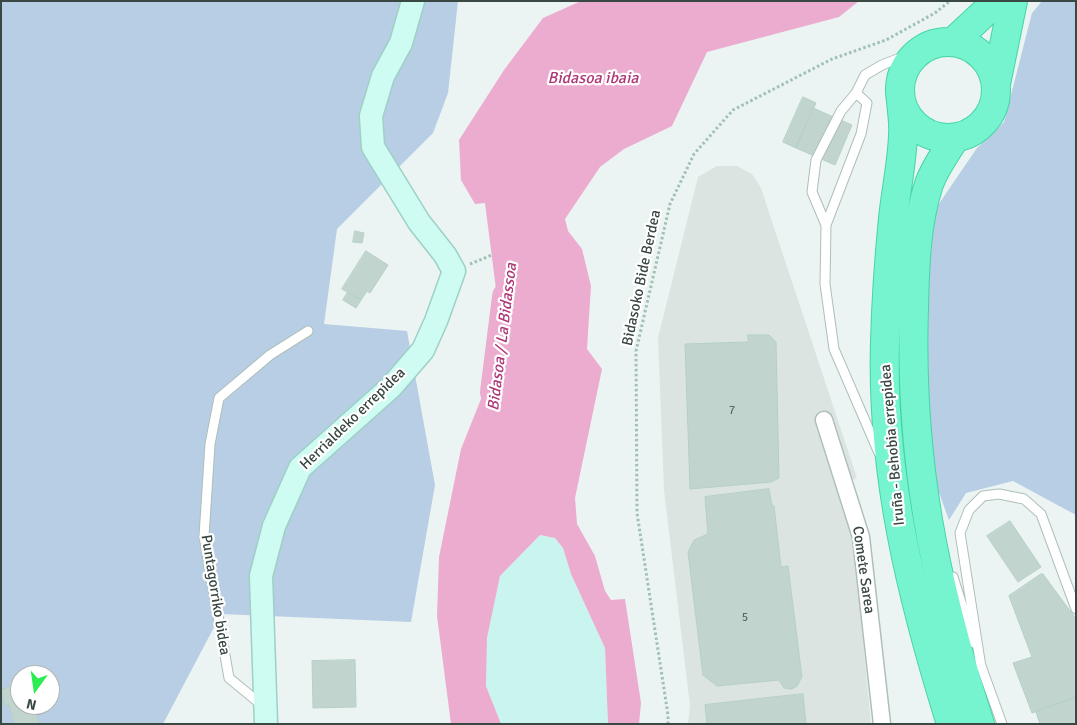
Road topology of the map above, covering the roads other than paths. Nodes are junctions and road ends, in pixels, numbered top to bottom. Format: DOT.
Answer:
graph roads {
  1 [pos="413,1"];
  2 [pos="997,1"];
  3 [pos="1013,1"];
  4 [pos="953,42"];
  5 [pos="923,48"];
  6 [pos="996,84"];
  7 [pos="856,93"];
  8 [pos="901,102"];
  9 [pos="956,138"];
  10 [pos="826,226"];
  11 [pos="308,331"];
  12 [pos="824,420"];
  13 [pos="893,485"];
  14 [pos="927,524"];
  15 [pos="945,552"];
  16 [pos="950,570"];
  17 [pos="1076,609"];
  18 [pos="981,667"];
  19 [pos="266,716"];
  20 [pos="882,724"];
  21 [pos="951,724"];
  22 [pos="980,724"];
  23 [pos="1002,724"];
  1 -- 19 [label="street, Herrialdeko errepidea"];
  2 -- 4 [label="highway"];
  3 -- 6 [label="highway"];
  4 -- 5 [label="highway"];
  4 -- 6 [label="highway"];
  5 -- 7 [label="lane"];
  5 -- 8 [label="highway"];
  6 -- 9 [label="highway"];
  7 -- 10 [label="lane"];
  7 -- 10 [label="lane"];
  8 -- 9 [label="highway"];
  8 -- 13 [label="highway, Iruña - Behobia errepidea"];
  9 -- 14 [label="highway, Iruña - Behobia errepidea"];
  10 -- 13 [label="lane"];
  11 -- 19 [label="lane, Puntagorriko bidea"];
  12 -- 20 [label="street, Comete Sarea"];
  13 -- 21 [label="highway, Iruña - Behobia errepidea"];
  14 -- 15 [label="lane"];
  14 -- 22 [label="highway, Iruña - Behobia errepidea"];
  16 -- 18 [label="lane"];
  17 -- 18 [label="lane"];
  18 -- 23 [label="lane"];
}
